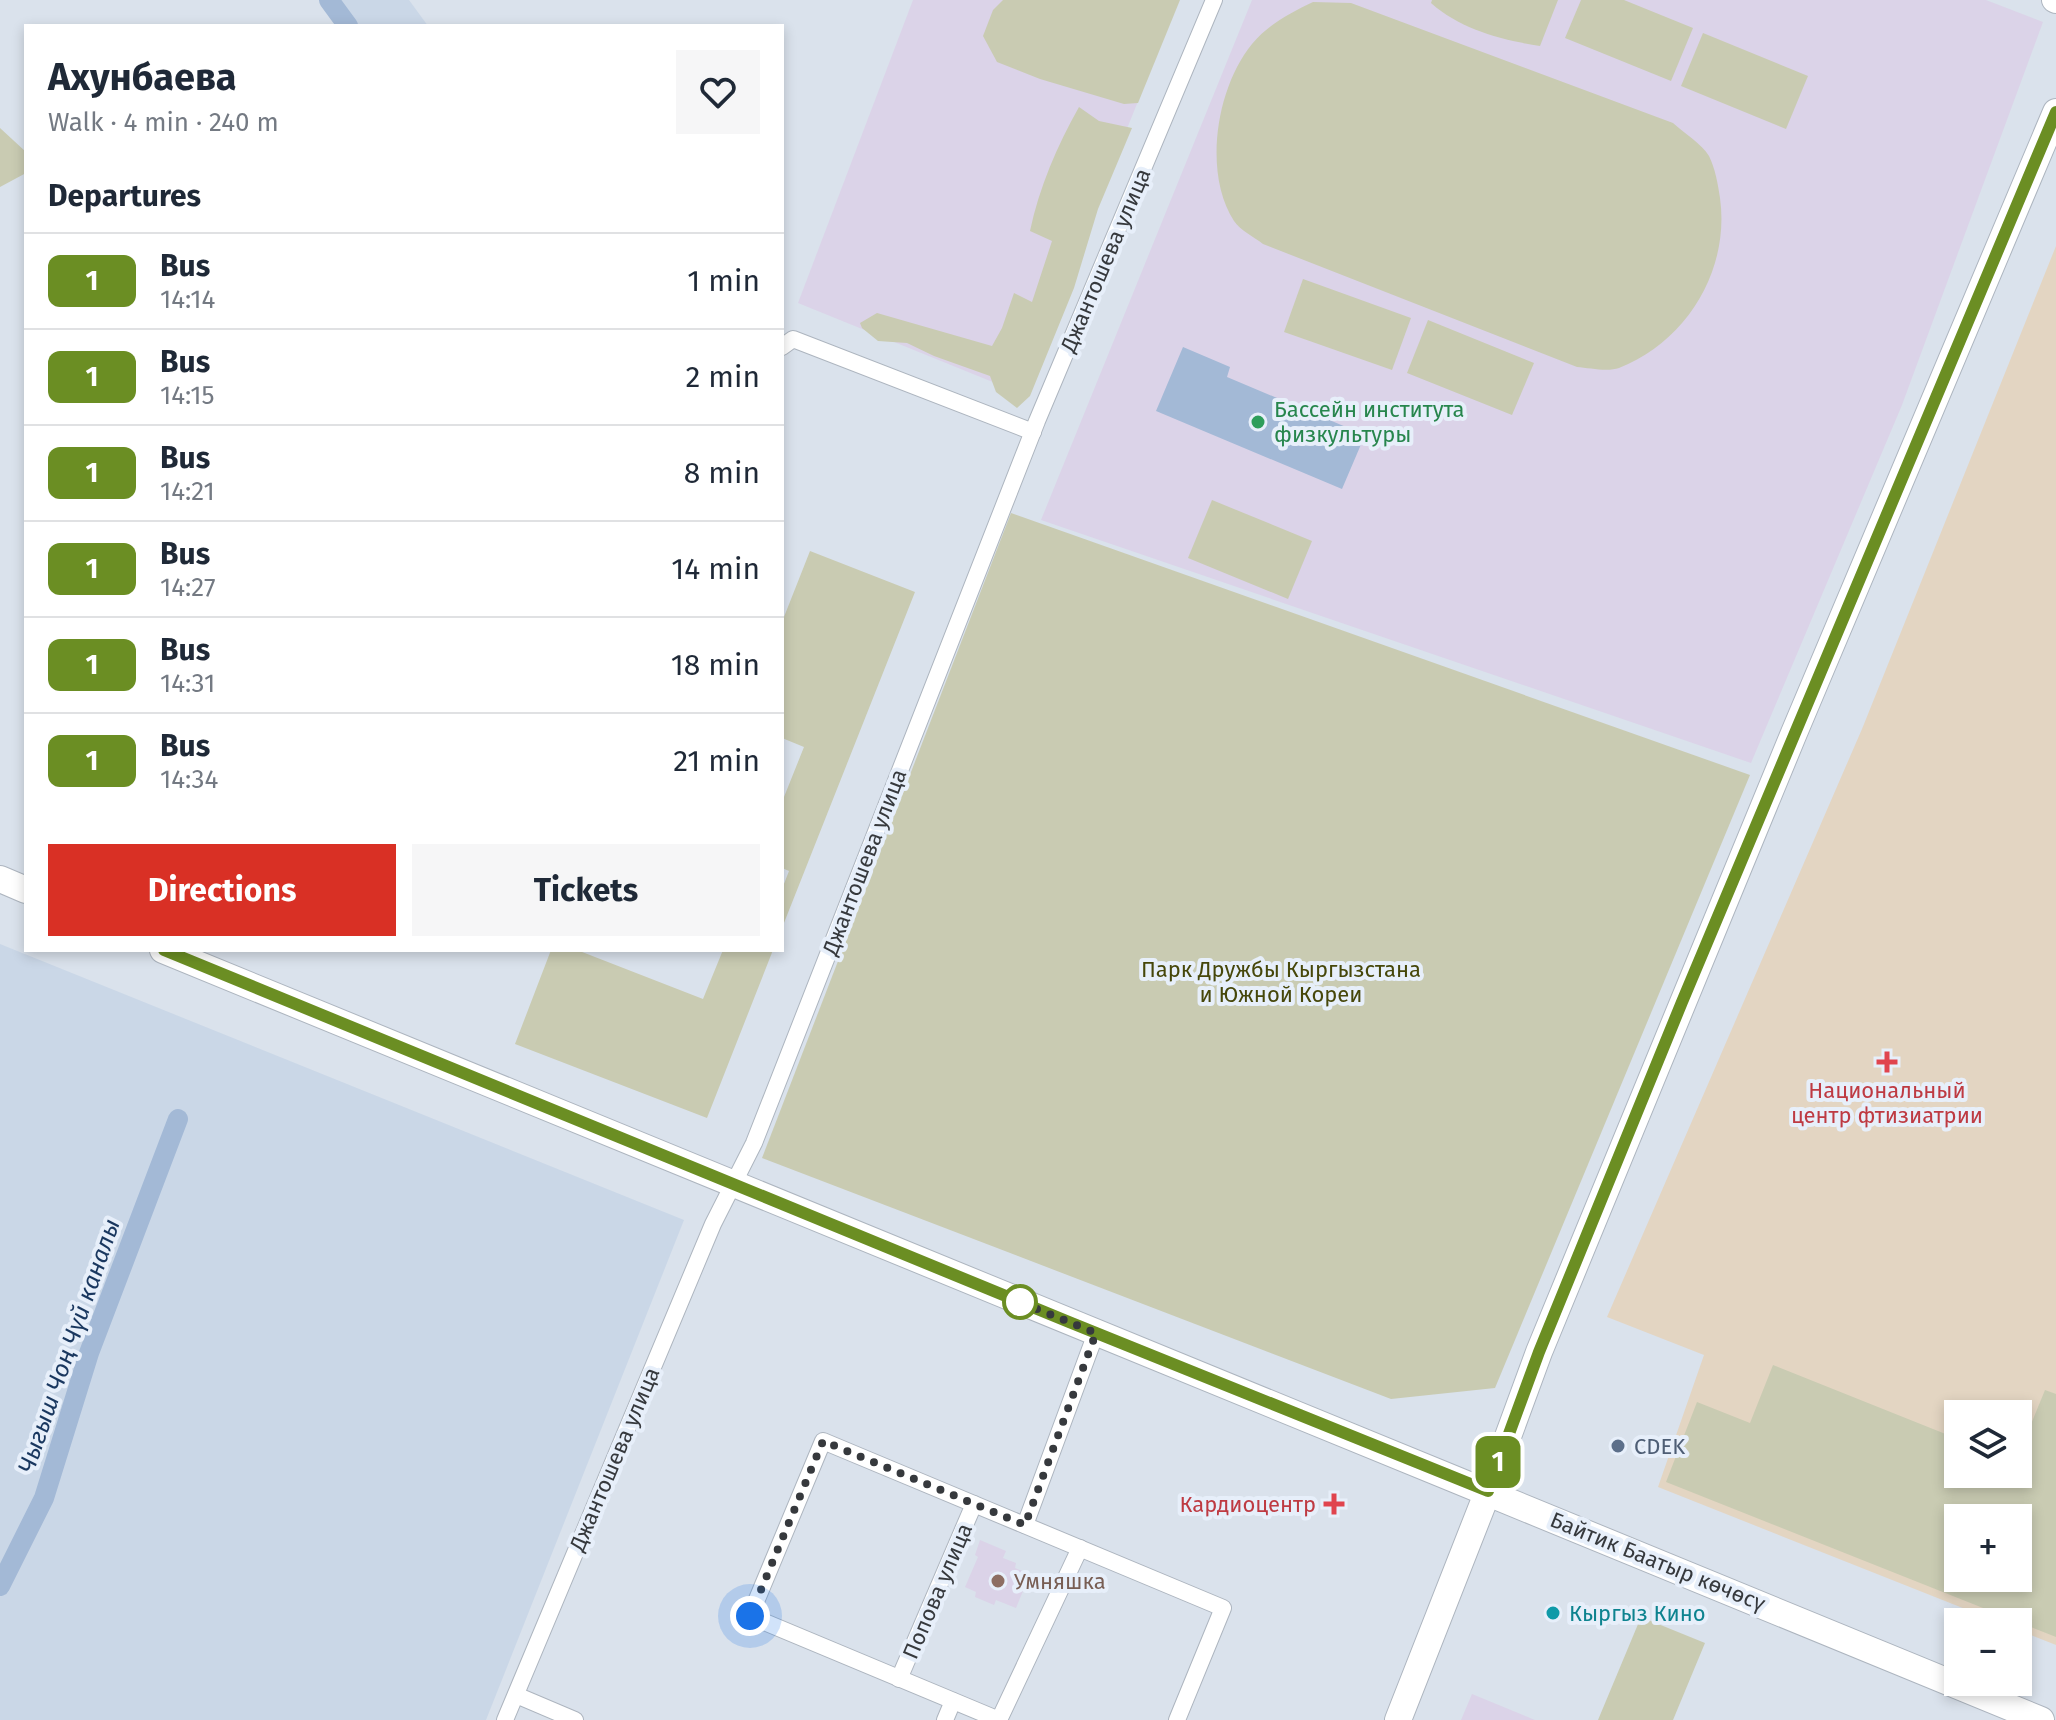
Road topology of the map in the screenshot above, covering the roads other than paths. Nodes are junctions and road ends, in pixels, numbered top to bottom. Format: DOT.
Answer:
graph roads {
  1 [pos="1214,0"];
  2 [pos="2056,112"];
  3 [pos="784,346"];
  4 [pos="1033,432"];
  5 [pos="0,879"];
  6 [pos="24,889"];
  7 [pos="168,952"];
  8 [pos="733,1185"];
  9 [pos="1096,1333"];
  10 [pos="1488,1491"];
  11 [pos="974,1504"];
  12 [pos="1025,1525"];
  13 [pos="1080,1548"];
  14 [pos="899,1679"];
  15 [pos="516,1695"];
  16 [pos="953,1701"];
  17 [pos="505,1720"];
  18 [pos="575,1720"];
  19 [pos="945,1720"];
  20 [pos="999,1720"];
  21 [pos="1177,1720"];
  22 [pos="1398,1720"];
  23 [pos="2041,1720"];
  1 -- 4 [label="street, Джантошева улица"];
  2 -- 10 [label="main road"];
  3 -- 4 [label="street"];
  4 -- 8 [label="street, Джантошева улица"];
  5 -- 6 [label="main road"];
  7 -- 8 [label="main road, Байтик Баатыр көчөсү"];
  8 -- 9 [label="main road, Байтик Баатыр көчөсү"];
  8 -- 15 [label="street, Джантошева улица"];
  9 -- 10 [label="main road, Байтик Баатыр көчөсү"];
  9 -- 12 [label="street"];
  10 -- 22 [label="main road"];
  10 -- 23 [label="main road, Байтик Баатыр көчөсү"];
  11 -- 12 [label="street, Попова улица"];
  11 -- 14 [label="street, Попова улица"];
  11 -- 14 [label="street, Попова улица"];
  12 -- 13 [label="street, Попова улица"];
  13 -- 20 [label="street, Попова улица"];
  13 -- 21 [label="street, Попова улица"];
  14 -- 16 [label="street, Попова улица"];
  15 -- 17 [label="street, Джантошева улица"];
  15 -- 18 [label="street"];
  16 -- 19 [label="street"];
  16 -- 20 [label="street, Попова улица"];
}
